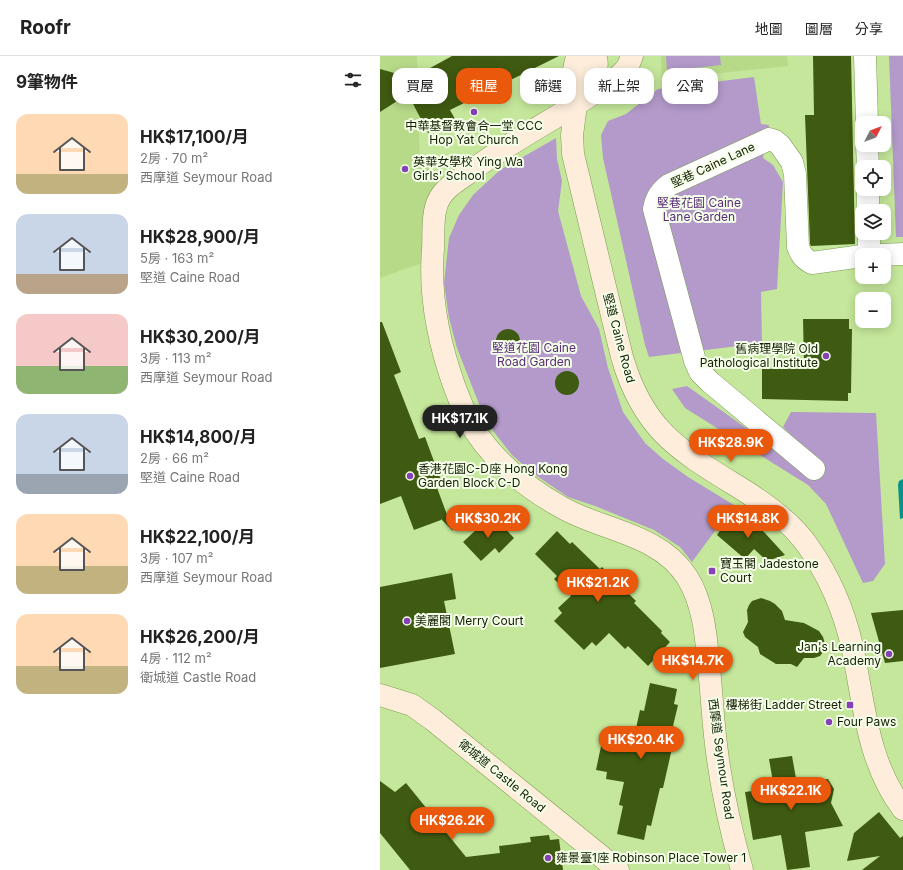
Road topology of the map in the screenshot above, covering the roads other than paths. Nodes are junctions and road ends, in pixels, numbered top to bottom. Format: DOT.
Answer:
graph roads {
  1 [pos="577,56"];
  2 [pos="595,56"];
  3 [pos="632,56"];
  4 [pos="865,56"];
  5 [pos="576,105"];
  6 [pos="867,116"];
  7 [pos="903,254"];
  8 [pos="891,255"];
  9 [pos="855,257"];
  10 [pos="814,469"];
  11 [pos="380,695"];
  12 [pos="903,809"];
  13 [pos="618,870"];
  14 [pos="742,870"];
  1 -- 5 [label="street"];
  2 -- 5 [label="street"];
  3 -- 5 [label="street, 西摩道 Seymour Road"];
  4 -- 6 [label="street"];
  5 -- 12 [label="street, 堅道 Caine Road"];
  5 -- 14 [label="street, 西摩道 Seymour Road"];
  7 -- 8 [label="street"];
  9 -- 10 [label="street, 堅巷 Caine Lane"];
  11 -- 13 [label="street, 衛城道 Castle Road"];
}
